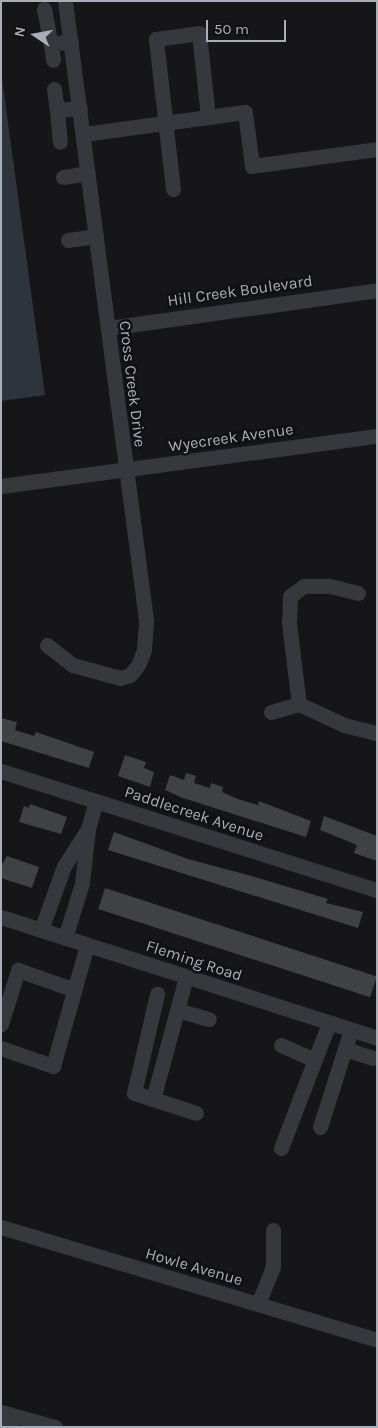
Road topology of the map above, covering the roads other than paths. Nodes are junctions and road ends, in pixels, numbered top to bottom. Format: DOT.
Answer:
graph roads {
  1 [pos="65,1"];
  2 [pos="44,9"];
  3 [pos="71,41"];
  4 [pos="51,44"];
  5 [pos="53,60"];
  6 [pos="54,89"];
  7 [pos="80,108"];
  8 [pos="57,110"];
  9 [pos="208,117"];
  10 [pos="164,123"];
  11 [pos="84,134"];
  12 [pos="60,142"];
  13 [pos="377,149"];
  14 [pos="88,173"];
  15 [pos="63,177"];
  16 [pos="173,189"];
  17 [pos="96,236"];
  18 [pos="68,240"];
  19 [pos="377,290"];
  20 [pos="108,328"];
  21 [pos="377,436"];
  22 [pos="126,470"];
  23 [pos="1,486"];
  24 [pos="358,592"];
  25 [pos="47,644"];
  26 [pos="299,704"];
  27 [pos="271,712"];
  28 [pos="377,733"];
  29 [pos="1,771"];
  30 [pos="96,801"];
  31 [pos="88,829"];
  32 [pos="377,890"];
  33 [pos="1,917"];
  34 [pos="41,930"];
  35 [pos="65,938"];
  36 [pos="87,945"];
  37 [pos="186,977"];
  38 [pos="75,990"];
  39 [pos="157,994"];
  40 [pos="177,1010"];
  41 [pos="209,1019"];
  42 [pos="329,1023"];
  43 [pos="1,1024"];
  44 [pos="351,1030"];
  45 [pos="377,1038"];
  46 [pos="280,1045"];
  47 [pos="1,1048"];
  48 [pos="345,1049"];
  49 [pos="373,1058"];
  50 [pos="315,1060"];
  51 [pos="153,1099"];
  52 [pos="196,1113"];
  53 [pos="320,1127"];
  54 [pos="281,1148"];
  55 [pos="1,1226"];
  56 [pos="273,1230"];
  57 [pos="258,1304"];
  58 [pos="377,1340"];
  59 [pos="1,1412"];
  60 [pos="1,1424"];
  61 [pos="12,1427"];
  62 [pos="55,1427"];
  1 -- 3 [label="street, Cross Creek Drive"];
  2 -- 4 [label="street"];
  3 -- 4 [label="street"];
  3 -- 7 [label="street, Cross Creek Drive"];
  4 -- 5 [label="street"];
  6 -- 8 [label="street"];
  7 -- 8 [label="street"];
  7 -- 11 [label="street, Cross Creek Drive"];
  8 -- 12 [label="street"];
  9 -- 10 [label="street"];
  9 -- 10 [label="street"];
  9 -- 13 [label="street"];
  10 -- 11 [label="street"];
  10 -- 16 [label="street"];
  11 -- 14 [label="street, Cross Creek Drive"];
  14 -- 15 [label="street"];
  14 -- 17 [label="street, Cross Creek Drive"];
  17 -- 18 [label="street"];
  17 -- 20 [label="street, Cross Creek Drive"];
  19 -- 20 [label="street, Hill Creek Boulevard"];
  20 -- 22 [label="street, Cross Creek Drive"];
  21 -- 22 [label="street, Wyecreek Avenue"];
  22 -- 23 [label="street, Wyecreek Avenue"];
  22 -- 25 [label="street, Cross Creek Drive"];
  24 -- 26 [label="street"];
  26 -- 27 [label="street"];
  26 -- 28 [label="street"];
  29 -- 30 [label="street, Paddlecreek Avenue"];
  30 -- 31 [label="street"];
  30 -- 32 [label="street, Paddlecreek Avenue"];
  31 -- 34 [label="street"];
  31 -- 35 [label="street"];
  33 -- 34 [label="street, Fleming Road"];
  34 -- 35 [label="street, Fleming Road"];
  35 -- 36 [label="street, Fleming Road"];
  36 -- 37 [label="street, Fleming Road"];
  36 -- 38 [label="street"];
  37 -- 40 [label="street"];
  37 -- 42 [label="street, Fleming Road"];
  38 -- 43 [label="street"];
  38 -- 47 [label="street"];
  39 -- 51 [label="street"];
  40 -- 41 [label="street"];
  40 -- 51 [label="street"];
  42 -- 44 [label="street, Fleming Road"];
  42 -- 50 [label="street"];
  44 -- 45 [label="street, Fleming Road"];
  44 -- 48 [label="street"];
  46 -- 50 [label="street"];
  48 -- 49 [label="street"];
  48 -- 53 [label="street"];
  50 -- 54 [label="street"];
  51 -- 52 [label="street"];
  55 -- 57 [label="street, Howle Avenue"];
  56 -- 57 [label="street"];
  57 -- 58 [label="street, Howle Avenue"];
  59 -- 62 [label="street"];
  60 -- 61 [label="street"];
}
